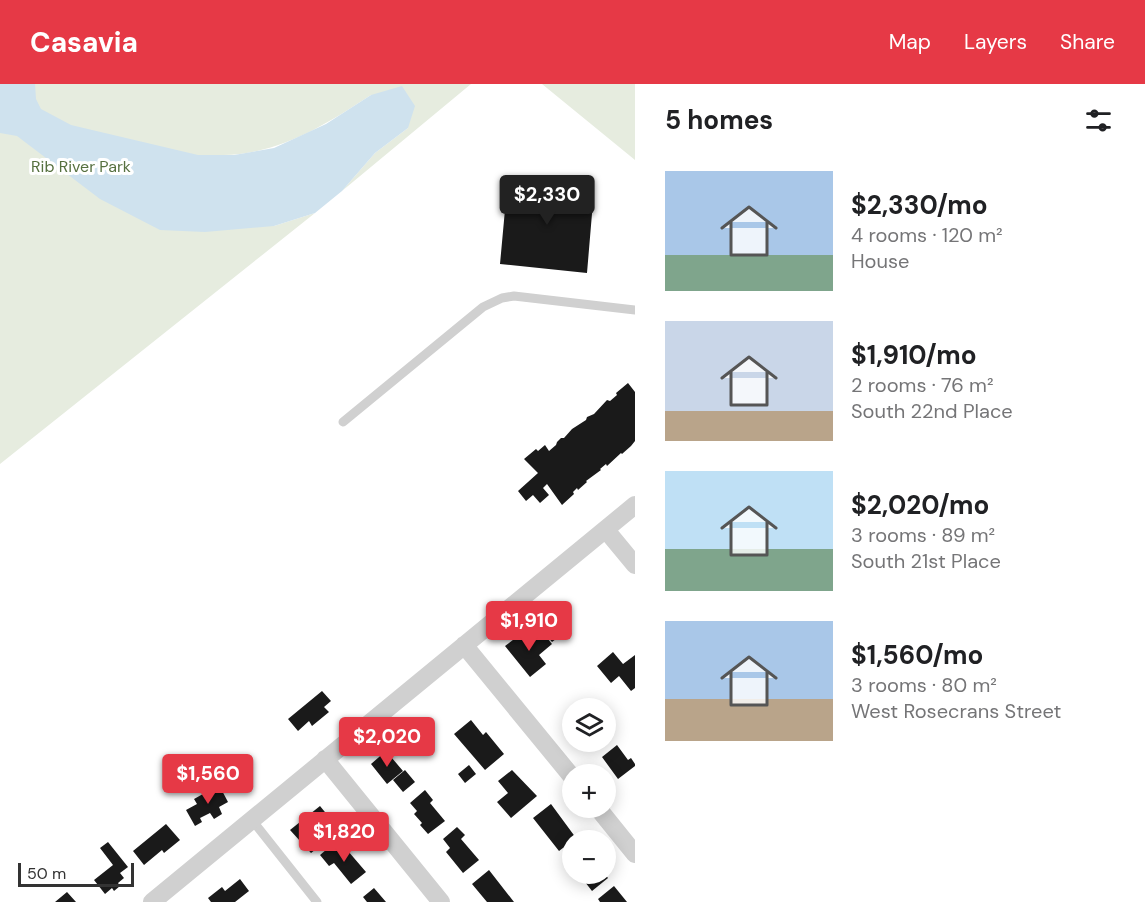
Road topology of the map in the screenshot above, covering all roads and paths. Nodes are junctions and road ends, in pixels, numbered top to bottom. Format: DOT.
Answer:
graph roads {
  1 [pos="635,310"];
  2 [pos="343,422"];
  3 [pos="635,505"];
  4 [pos="606,530"];
  5 [pos="635,565"];
  6 [pos="464,645"];
  7 [pos="325,759"];
  8 [pos="562,765"];
  9 [pos="606,818"];
  10 [pos="252,820"];
  11 [pos="635,854"];
  12 [pos="158,900"];
  13 [pos="317,902"];
  14 [pos="441,902"];
  1 -- 2 [label="lane"];
  3 -- 4 [label="street"];
  4 -- 5 [label="street"];
  4 -- 6 [label="street"];
  6 -- 7 [label="street"];
  6 -- 8 [label="street"];
  7 -- 10 [label="street"];
  7 -- 14 [label="street"];
  9 -- 11 [label="street"];
  10 -- 12 [label="street"];
  10 -- 13 [label="lane"];
}
